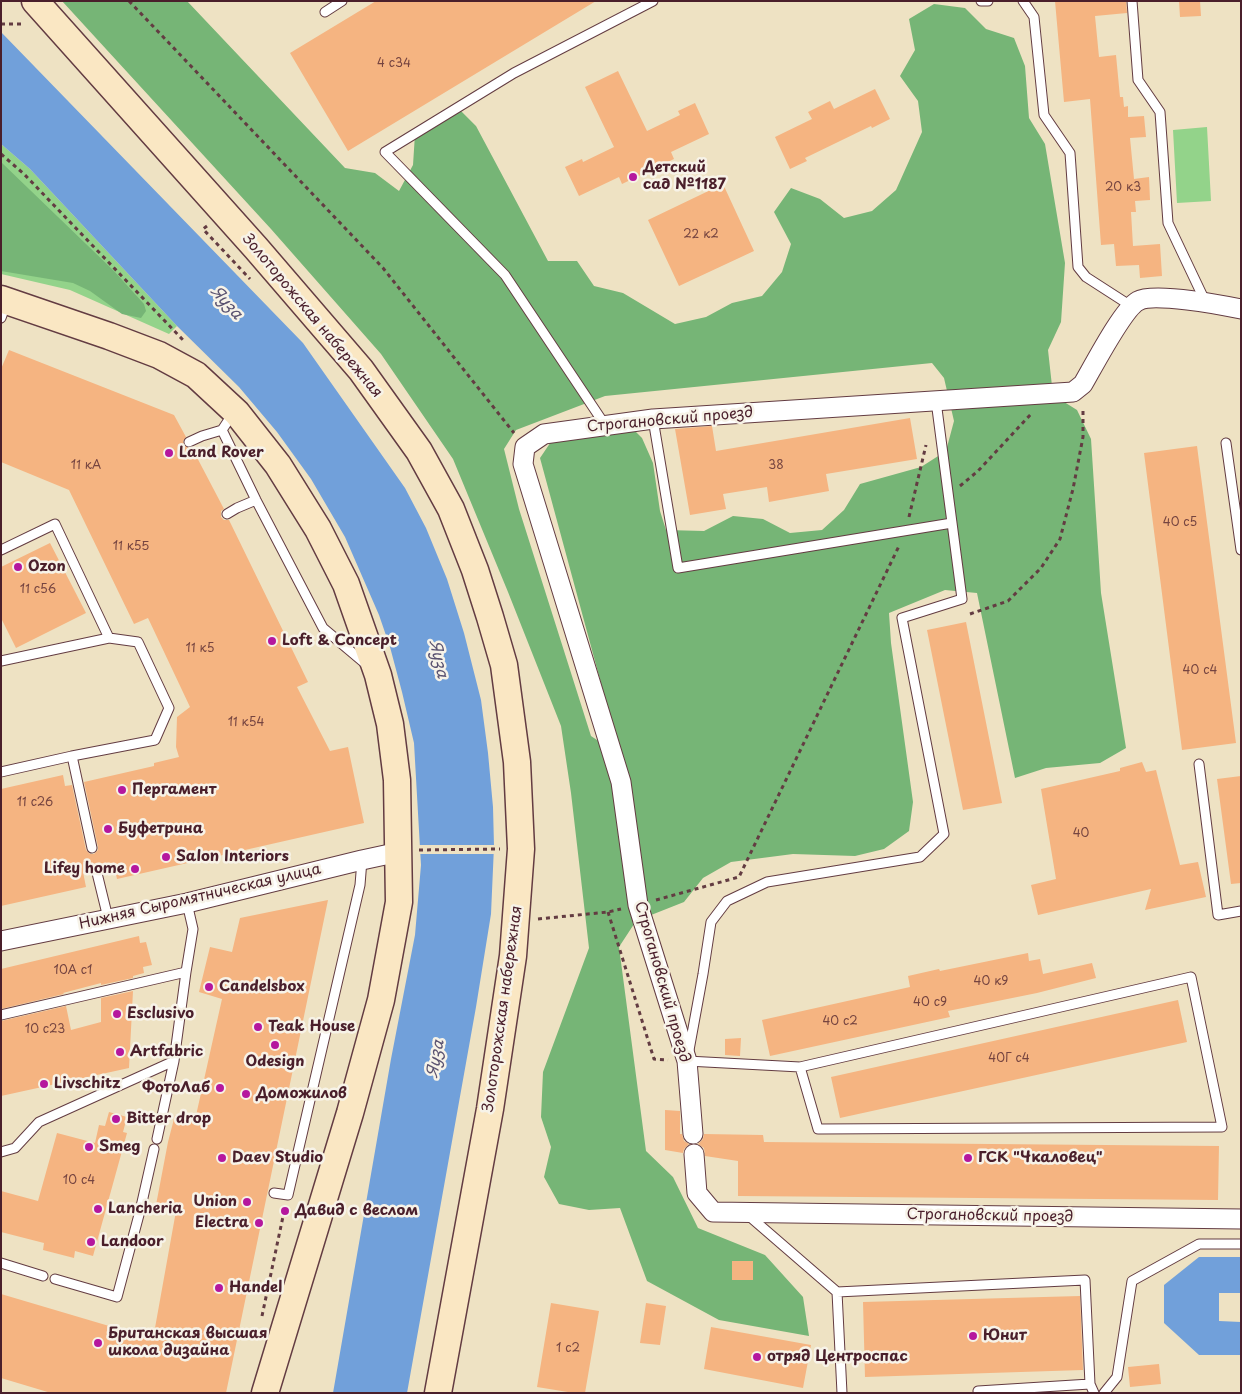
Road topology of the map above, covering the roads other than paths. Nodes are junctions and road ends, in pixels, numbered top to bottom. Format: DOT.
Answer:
graph roads {
  1 [pos="35,1"];
  2 [pos="333,1"];
  3 [pos="342,1"];
  4 [pos="653,1"];
  5 [pos="981,1"];
  6 [pos="988,1"];
  7 [pos="1023,1"];
  8 [pos="1132,1"];
  9 [pos="1206,303"];
  10 [pos="3,306"];
  11 [pos="1131,306"];
  12 [pos="1241,309"];
  13 [pos="936,401"];
  14 [pos="653,419"];
  15 [pos="230,422"];
  16 [pos="605,425"];
  17 [pos="189,442"];
  18 [pos="1226,443"];
  19 [pos="256,500"];
  20 [pos="227,514"];
  21 [pos="952,523"];
  22 [pos="1,550"];
  23 [pos="1241,550"];
  24 [pos="108,638"];
  25 [pos="1,662"];
  26 [pos="378,675"];
  27 [pos="72,756"];
  28 [pos="1199,764"];
  29 [pos="1,772"];
  30 [pos="92,848"];
  31 [pos="411,851"];
  32 [pos="362,860"];
  33 [pos="96,869"];
  34 [pos="187,903"];
  35 [pos="1241,911"];
  36 [pos="108,918"];
  37 [pos="1,941"];
  38 [pos="186,972"];
  39 [pos="1,1015"];
  40 [pos="174,1061"];
  41 [pos="687,1061"];
  42 [pos="800,1067"];
  43 [pos="693,1134"];
  44 [pos="156,1139"];
  45 [pos="154,1149"];
  46 [pos="1,1152"];
  47 [pos="694,1154"];
  48 [pos="274,1193"];
  49 [pos="745,1213"];
  50 [pos="1241,1219"];
  51 [pos="1241,1244"];
  52 [pos="1,1263"];
  53 [pos="43,1276"];
  54 [pos="55,1279"];
  55 [pos="837,1292"];
  56 [pos="1092,1389"];
  57 [pos="265,1393"];
  58 [pos="438,1393"];
  59 [pos="842,1393"];
  60 [pos="979,1393"];
  61 [pos="1104,1393"];
  1 -- 58 [label="main road, Золоторожская набережная"];
  2 -- 3 [label="lane"];
  4 -- 16 [label="lane"];
  5 -- 6 [label="lane"];
  7 -- 11 [label="lane"];
  8 -- 9 [label="lane"];
  9 -- 11 [label="street"];
  9 -- 12 [label="street"];
  10 -- 15 [label="main road"];
  11 -- 13 [label="street, Строгановский проезд"];
  13 -- 14 [label="street, Строгановский проезд"];
  13 -- 21 [label="lane"];
  14 -- 16 [label="street, Строгановский проезд"];
  14 -- 21 [label="lane"];
  15 -- 17 [label="lane"];
  15 -- 19 [label="lane"];
  15 -- 26 [label="main road"];
  16 -- 41 [label="street, Строгановский проезд"];
  18 -- 23 [label="lane"];
  19 -- 20 [label="lane"];
  19 -- 26 [label="lane"];
  21 -- 41 [label="lane"];
  22 -- 24 [label="lane"];
  24 -- 25 [label="lane"];
  24 -- 27 [label="lane"];
  26 -- 31 [label="main road"];
  27 -- 29 [label="lane"];
  27 -- 30 [label="lane"];
  28 -- 35 [label="lane"];
  31 -- 32 [label="street, Нижняя Сыромятническая улица"];
  31 -- 57 [label="main road"];
  32 -- 34 [label="street, Нижняя Сыромятническая улица"];
  32 -- 48 [label="lane"];
  33 -- 36 [label="lane"];
  34 -- 36 [label="street, Нижняя Сыромятническая улица"];
  34 -- 38 [label="lane"];
  36 -- 37 [label="street, Нижняя Сыромятническая улица"];
  38 -- 39 [label="lane"];
  38 -- 40 [label="lane"];
  40 -- 44 [label="lane"];
  40 -- 46 [label="lane"];
  41 -- 42 [label="lane"];
  41 -- 43 [label="street, Строгановский проезд"];
  42 -- 42 [label="lane"];
  45 -- 54 [label="lane"];
  47 -- 49 [label="street, Строгановский проезд"];
  49 -- 50 [label="street, Строгановский проезд"];
  49 -- 55 [label="lane"];
  51 -- 61 [label="lane"];
  52 -- 53 [label="lane"];
  55 -- 56 [label="lane"];
  55 -- 59 [label="lane"];
  56 -- 60 [label="lane"];
}
